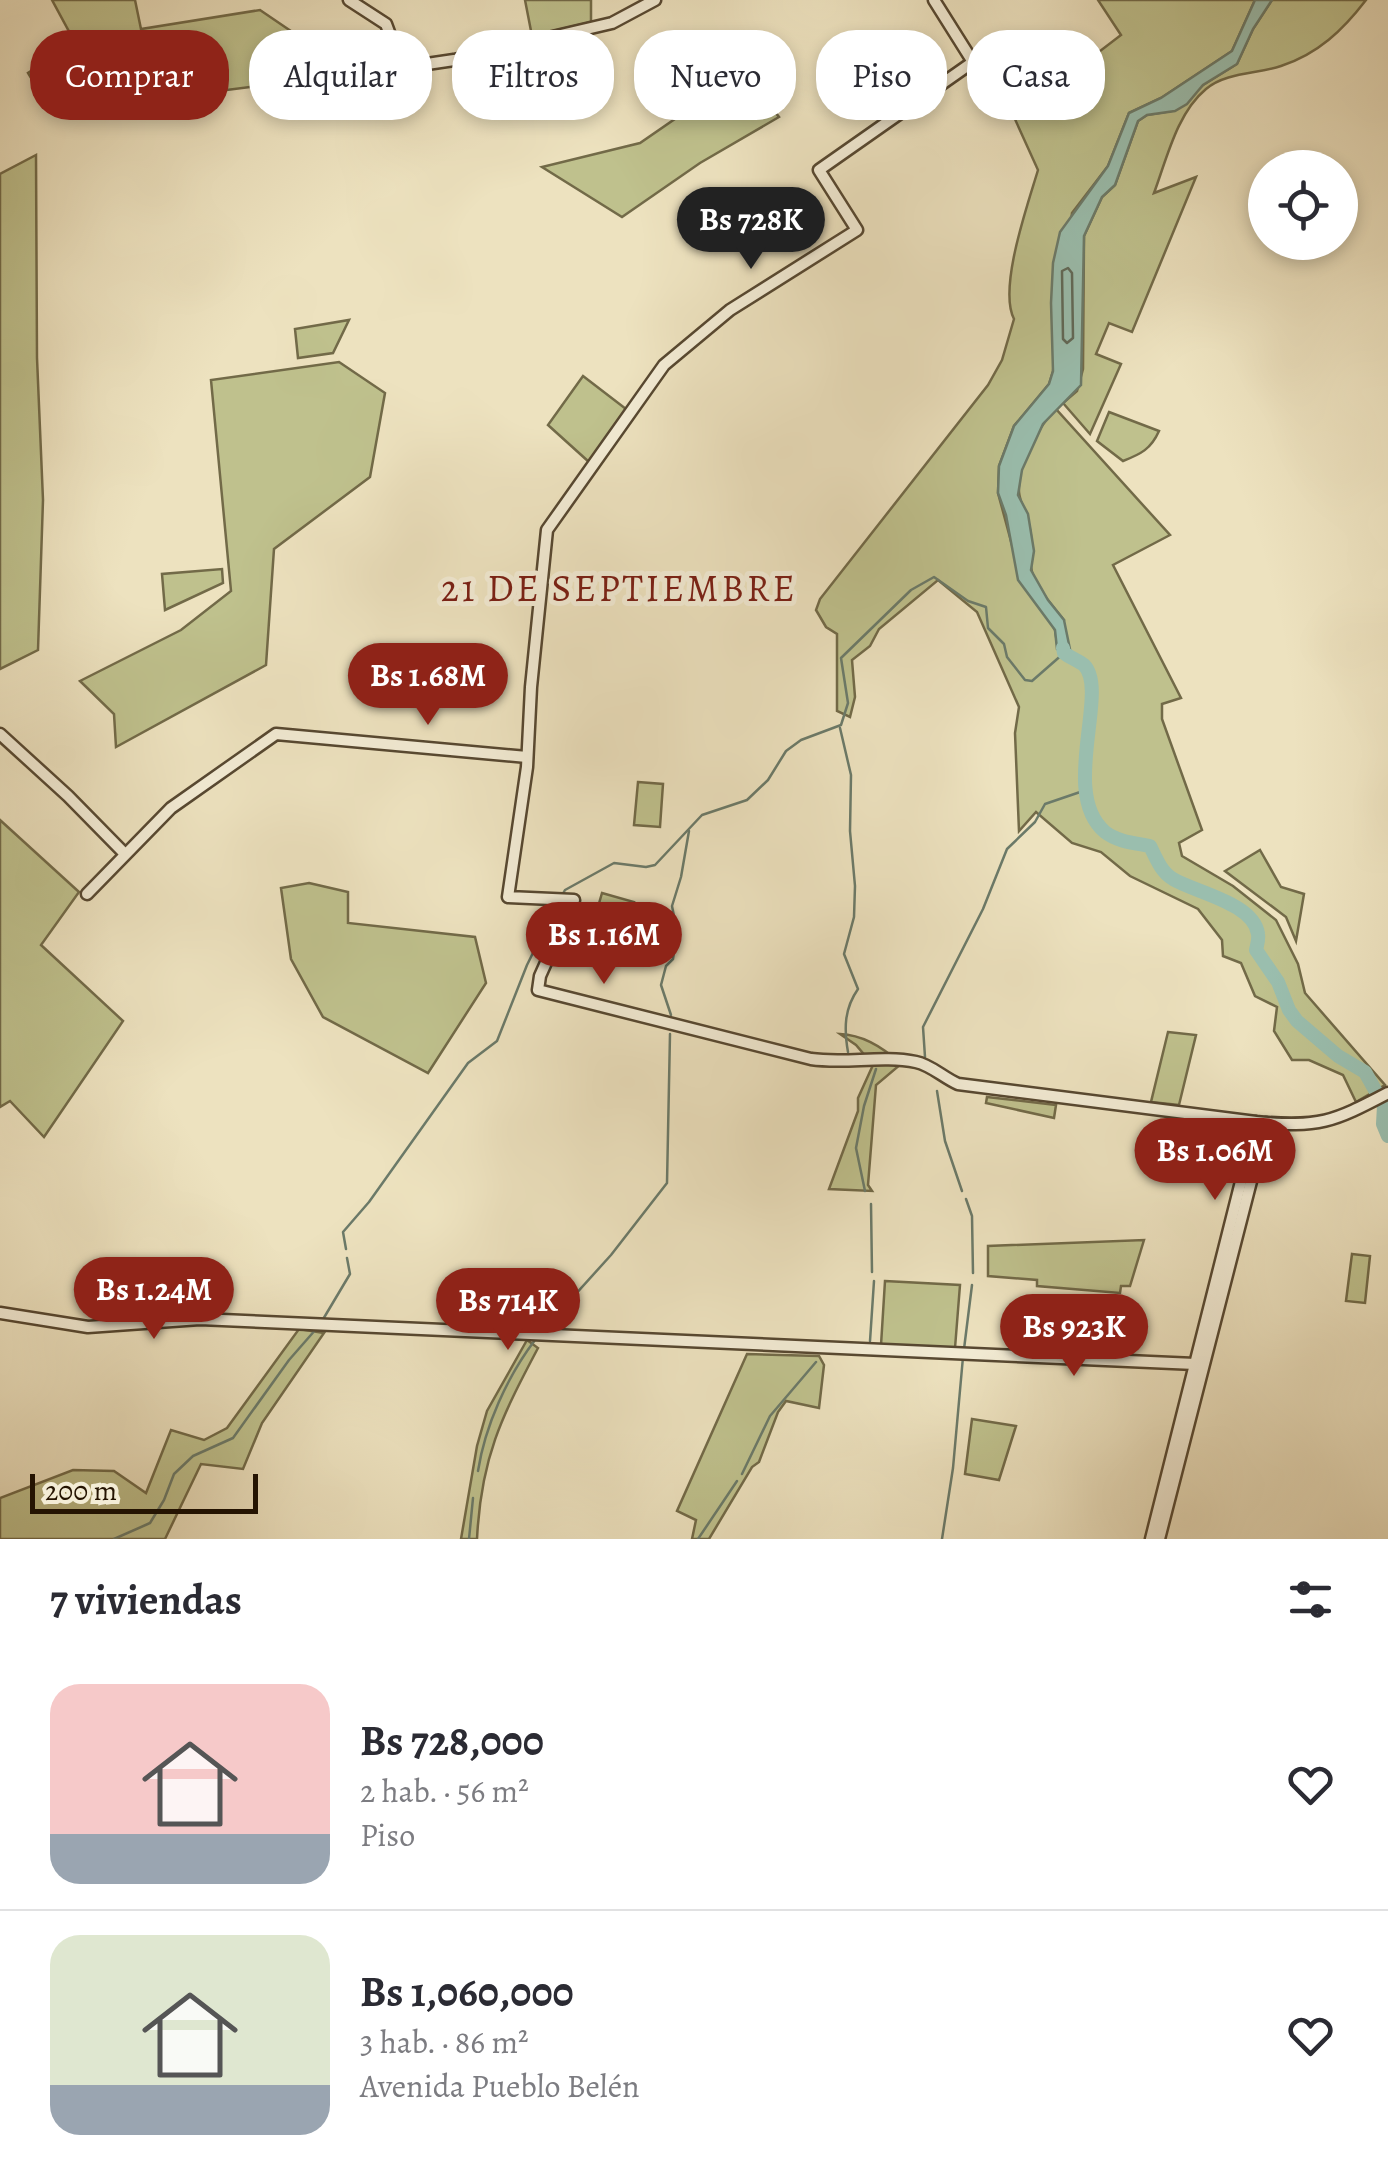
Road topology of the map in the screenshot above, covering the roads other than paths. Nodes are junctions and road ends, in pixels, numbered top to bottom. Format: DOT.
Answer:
graph roads {
  1 [pos="349,0"];
  2 [pos="655,0"];
  3 [pos="934,0"];
  4 [pos="0,734"];
  5 [pos="526,757"];
  6 [pos="125,854"];
  7 [pos="86,894"];
  8 [pos="1387,1093"];
  9 [pos="1261,1122"];
  10 [pos="0,1313"];
  11 [pos="1195,1364"];
  12 [pos="1151,1539"];
  13 [pos="1159,1539"];
  1 -- 2 [label="street"];
  3 -- 5 [label="street"];
  4 -- 6 [label="street"];
  5 -- 6 [label="street"];
  5 -- 9 [label="street"];
  6 -- 7 [label="street"];
  8 -- 9 [label="street"];
  9 -- 11 [label="street"];
  9 -- 13 [label="street"];
  10 -- 11 [label="street"];
  11 -- 12 [label="street"];
}
